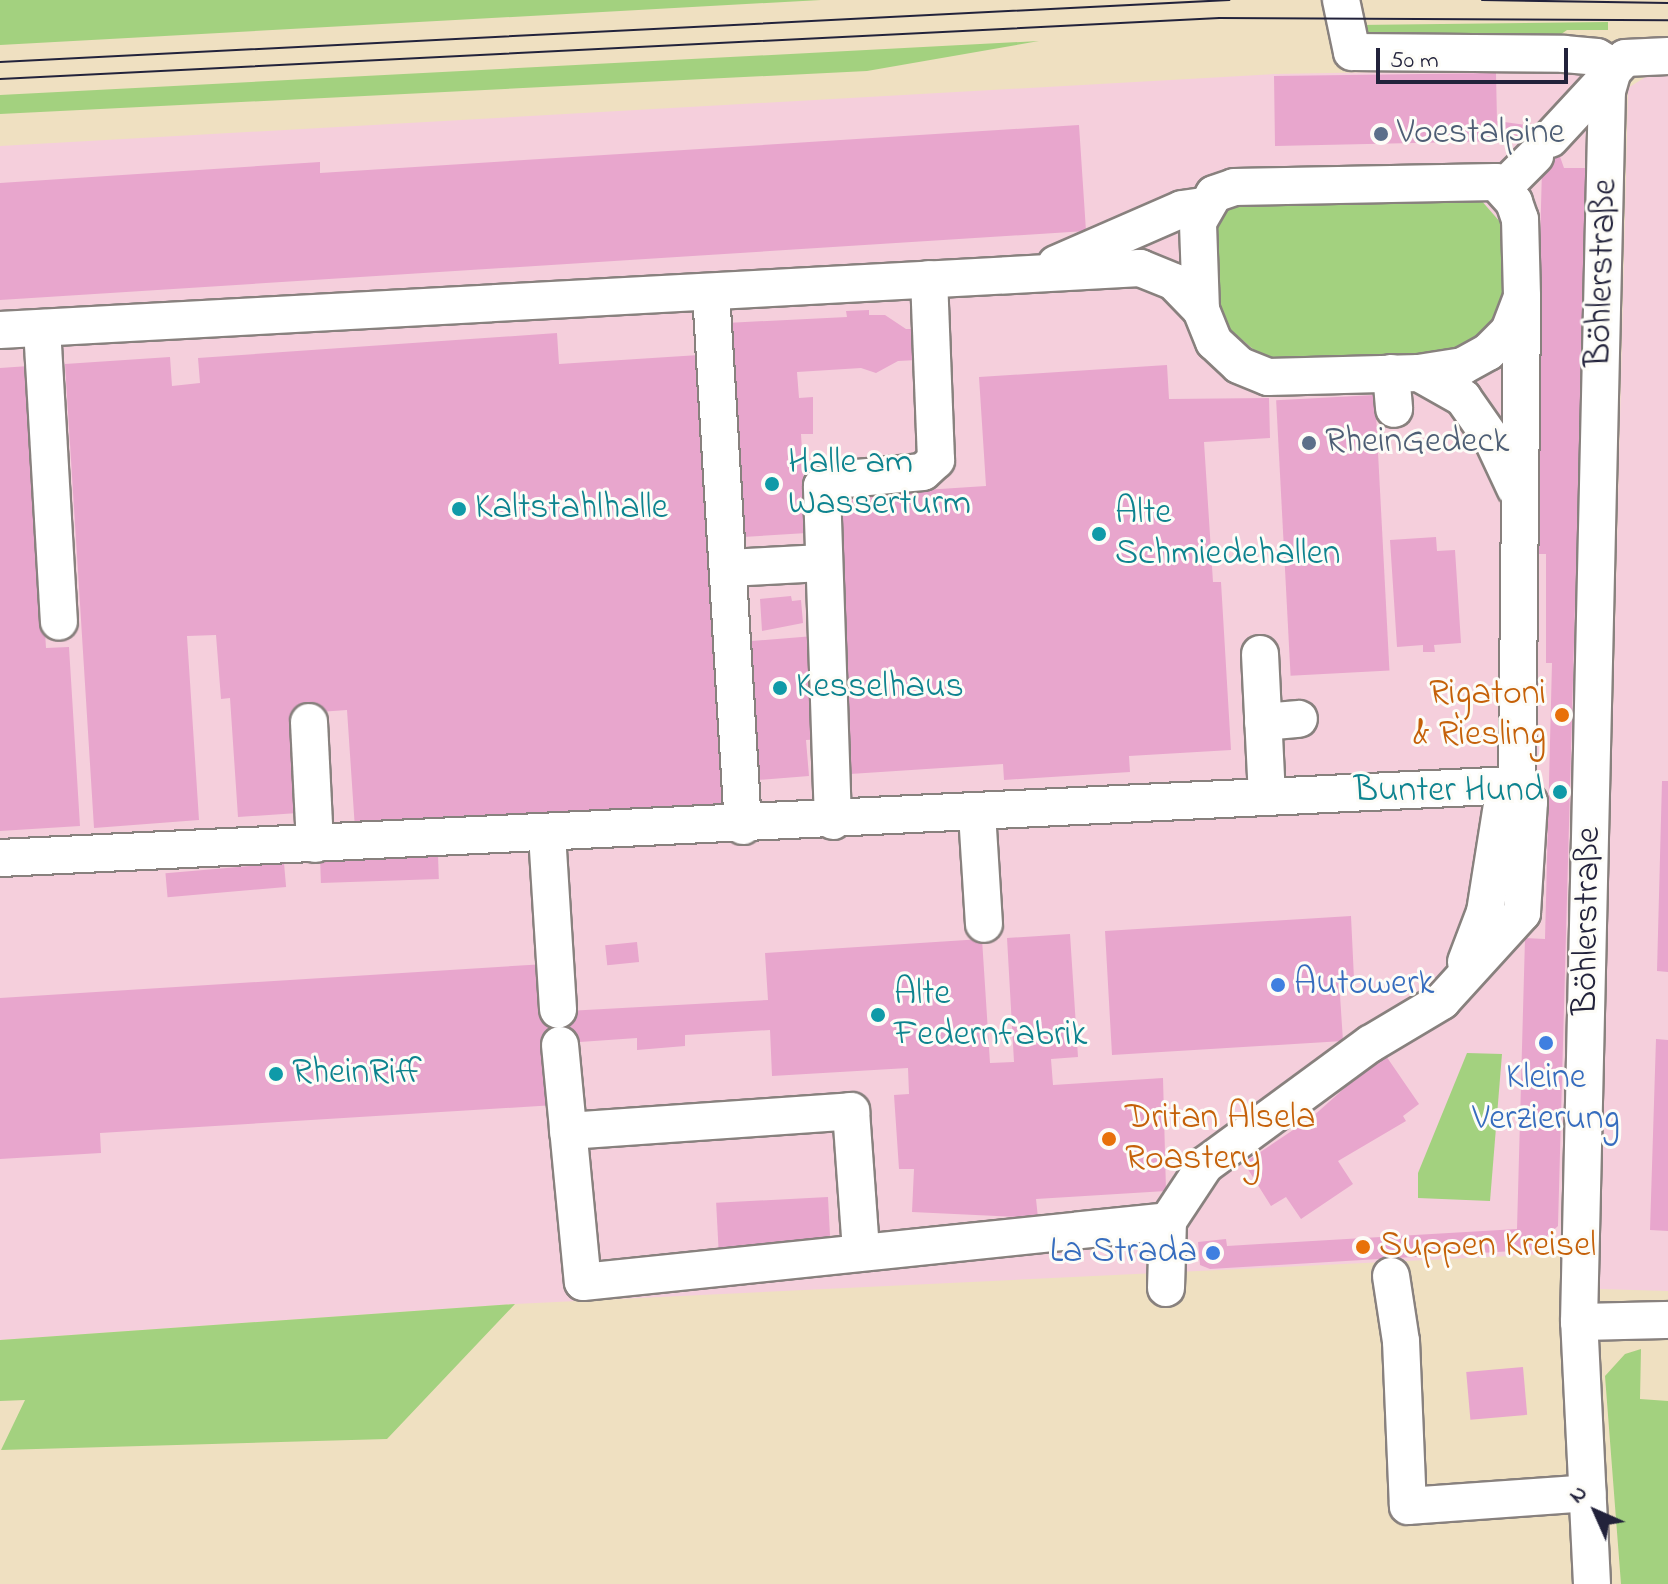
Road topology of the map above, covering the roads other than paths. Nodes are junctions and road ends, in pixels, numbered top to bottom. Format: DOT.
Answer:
graph roads {
  1 [pos="1341,0"];
  2 [pos="1668,56"];
  3 [pos="1614,67"];
  4 [pos="1504,187"];
  5 [pos="1203,206"];
  6 [pos="1036,272"];
  7 [pos="929,279"];
  8 [pos="711,292"];
  9 [pos="1522,297"];
  10 [pos="1201,310"];
  11 [pos="42,328"];
  12 [pos="0,330"];
  13 [pos="1405,373"];
  14 [pos="1394,409"];
  15 [pos="1520,501"];
  16 [pos="823,563"];
  17 [pos="728,568"];
  18 [pos="59,622"];
  19 [pos="1260,654"];
  20 [pos="1299,719"];
  21 [pos="309,722"];
  22 [pos="1263,722"];
  23 [pos="1511,786"];
  24 [pos="1267,797"];
  25 [pos="977,813"];
  26 [pos="833,821"];
  27 [pos="743,826"];
  28 [pos="547,834"];
  29 [pos="315,844"];
  30 [pos="0,858"];
  31 [pos="984,924"];
  32 [pos="568,1131"];
  33 [pos="1168,1221"];
  34 [pos="861,1252"];
  35 [pos="1391,1276"];
  36 [pos="1166,1288"];
  37 [pos="1668,1320"];
  38 [pos="1579,1322"];
  39 [pos="1588,1493"];
  40 [pos="1592,1584"];
  1 -- 3 [label="street"];
  2 -- 3 [label="street"];
  3 -- 4 [label="street"];
  3 -- 38 [label="street, Böhlerstraße"];
  4 -- 5 [label="street"];
  4 -- 9 [label="street"];
  5 -- 6 [label="street"];
  5 -- 10 [label="street"];
  6 -- 7 [label="street"];
  6 -- 10 [label="street"];
  7 -- 8 [label="street"];
  7 -- 16 [label="street"];
  8 -- 11 [label="street"];
  8 -- 17 [label="street"];
  9 -- 13 [label="street"];
  9 -- 15 [label="street"];
  10 -- 13 [label="street"];
  11 -- 12 [label="street"];
  11 -- 18 [label="street"];
  13 -- 14 [label="street"];
  13 -- 15 [label="street"];
  15 -- 23 [label="street"];
  16 -- 17 [label="street"];
  16 -- 26 [label="street"];
  17 -- 27 [label="street"];
  19 -- 22 [label="street"];
  20 -- 22 [label="street"];
  21 -- 29 [label="street"];
  22 -- 24 [label="street"];
  23 -- 24 [label="street"];
  23 -- 33 [label="street"];
  24 -- 25 [label="street"];
  25 -- 26 [label="street"];
  25 -- 31 [label="street"];
  26 -- 27 [label="street"];
  27 -- 28 [label="street"];
  28 -- 29 [label="street"];
  28 -- 32 [label="street"];
  29 -- 30 [label="street"];
  32 -- 34 [label="street"];
  32 -- 34 [label="street"];
  33 -- 34 [label="street"];
  33 -- 36 [label="street"];
  35 -- 39 [label="street"];
  37 -- 38 [label="street"];
  38 -- 39 [label="street, Böhlerstraße"];
  39 -- 40 [label="street, Böhlerstraße"];
}
